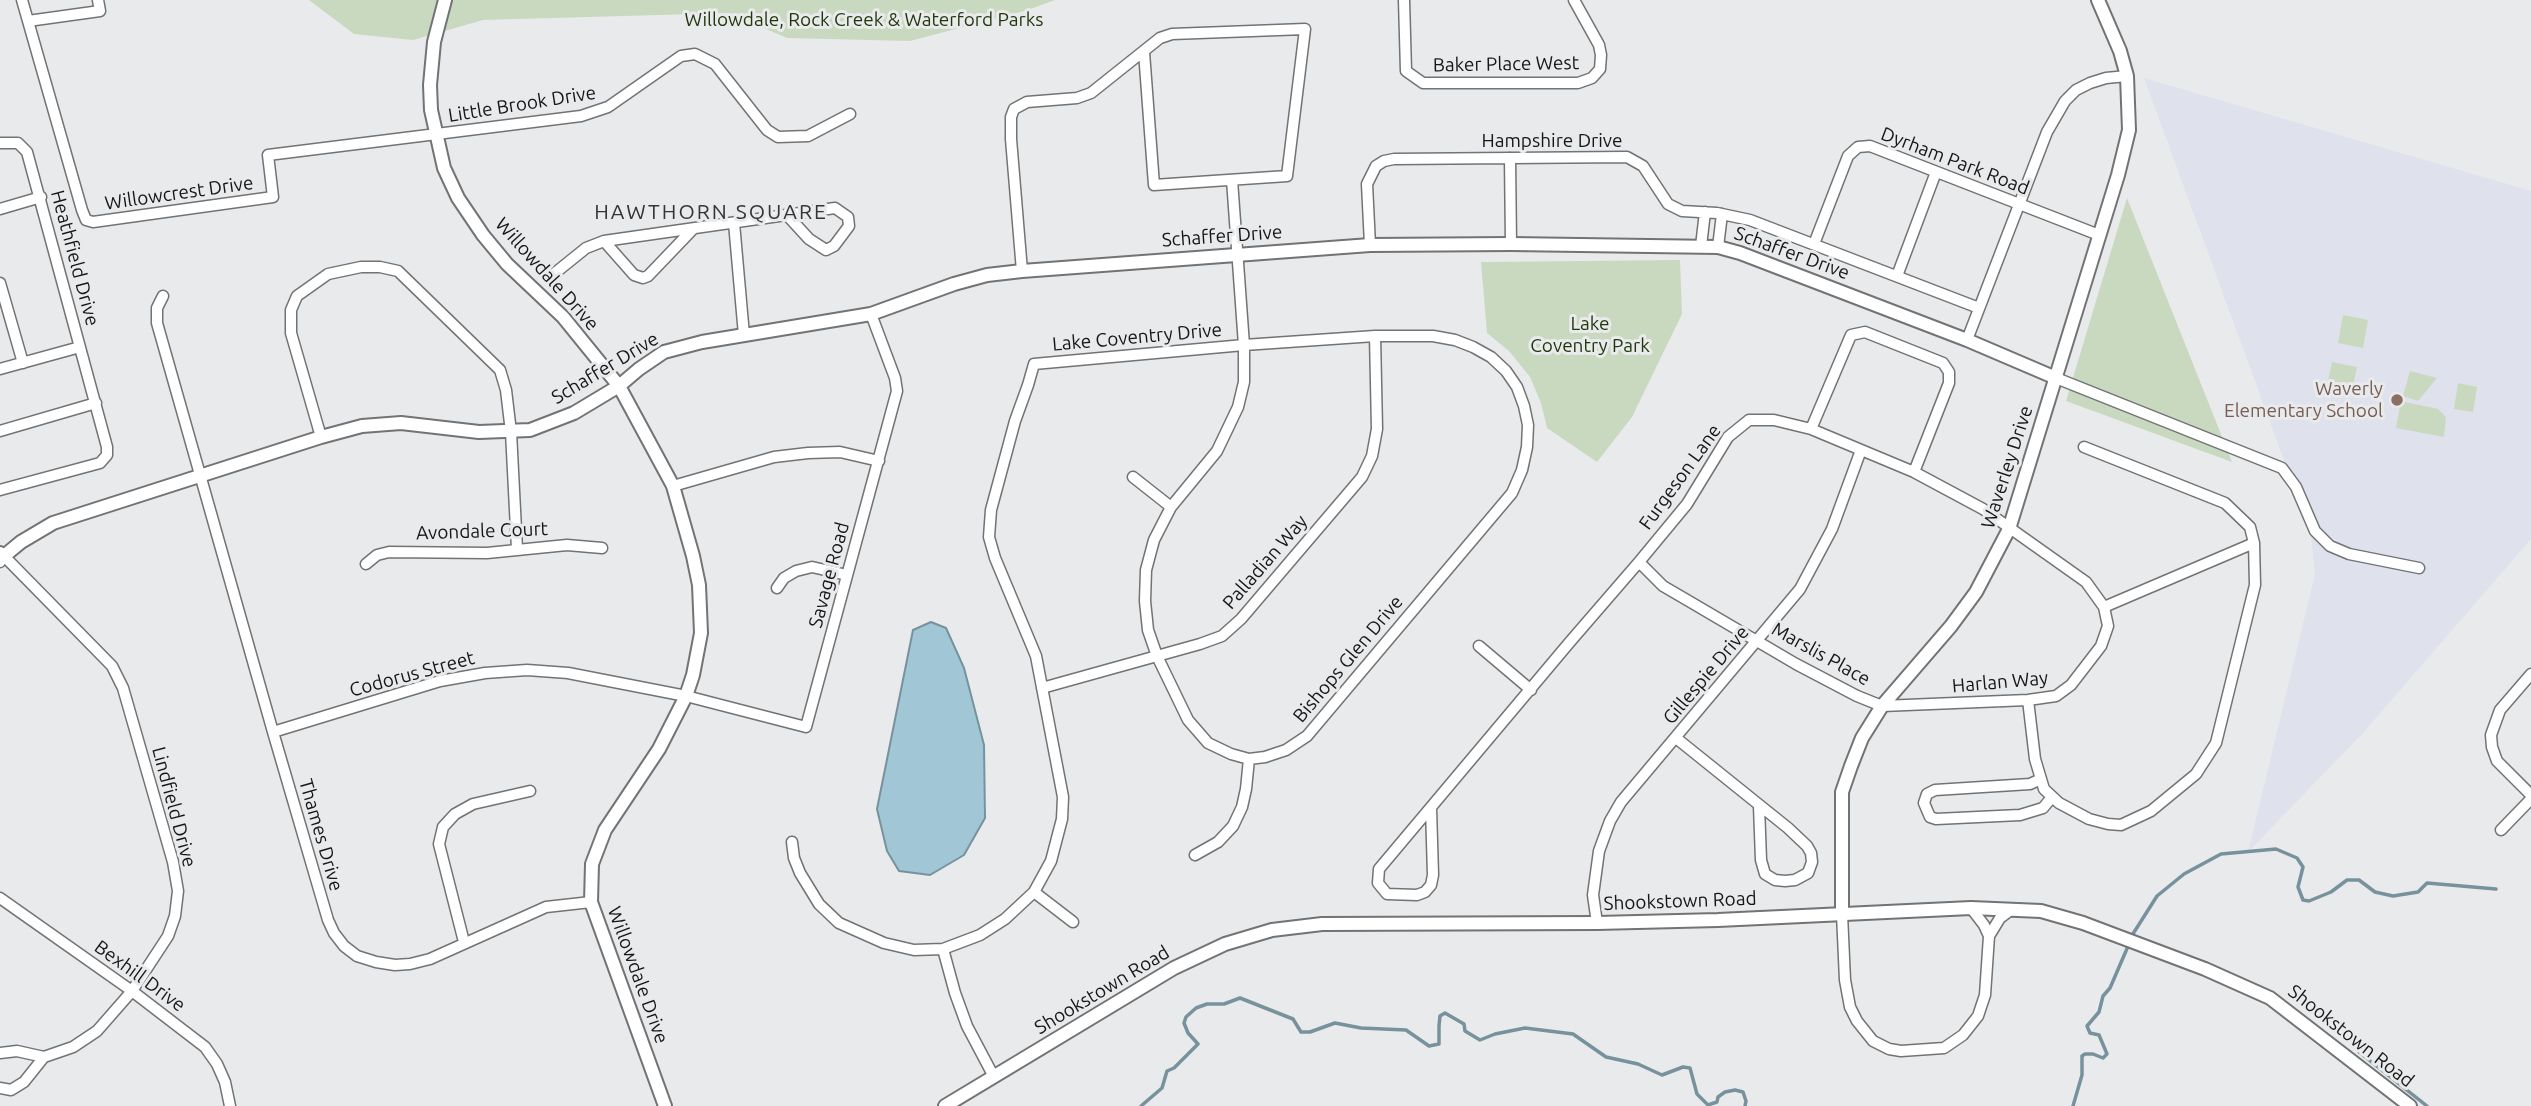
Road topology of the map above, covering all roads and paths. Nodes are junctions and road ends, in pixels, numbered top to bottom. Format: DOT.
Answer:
graph roads {
  1 [pos="22,0"];
  2 [pos="98,0"];
  3 [pos="445,0"];
  4 [pos="1404,0"];
  5 [pos="1574,0"];
  6 [pos="2098,0"];
  7 [pos="28,21"];
  8 [pos="1144,52"];
  9 [pos="2127,76"];
  10 [pos="850,114"];
  11 [pos="435,136"];
  12 [pos="0,143"];
  13 [pos="1510,158"];
  14 [pos="1936,172"];
  15 [pos="1232,180"];
  16 [pos="41,197"];
  17 [pos="2018,204"];
  18 [pos="0,209"];
  19 [pos="1705,212"];
  20 [pos="1722,214"];
  21 [pos="787,215"];
  22 [pos="734,223"];
  23 [pos="694,228"];
  24 [pos="2099,235"];
  25 [pos="604,241"];
  26 [pos="1511,244"];
  27 [pos="1814,244"];
  28 [pos="1370,245"];
  29 [pos="1701,246"];
  30 [pos="1718,247"];
  31 [pos="1237,255"];
  32 [pos="1022,271"];
  33 [pos="555,273"];
  34 [pos="1897,276"];
  35 [pos="0,283"];
  36 [pos="163,296"];
  37 [pos="1979,309"];
  38 [pos="871,314"];
  39 [pos="744,335"];
  40 [pos="1375,336"];
  41 [pos="1967,340"];
  42 [pos="1244,345"];
  43 [pos="80,347"];
  44 [pos="23,363"];
  45 [pos="0,369"];
  46 [pos="2056,378"];
  47 [pos="619,386"];
  48 [pos="96,403"];
  49 [pos="1811,429"];
  50 [pos="0,430"];
  51 [pos="511,432"];
  52 [pos="321,437"];
  53 [pos="2084,447"];
  54 [pos="1861,450"];
  55 [pos="879,461"];
  56 [pos="1914,472"];
  57 [pos="200,476"];
  58 [pos="1133,477"];
  59 [pos="673,486"];
  60 [pos="0,491"];
  61 [pos="1171,507"];
  62 [pos="2010,528"];
  63 [pos="2254,543"];
  64 [pos="602,548"];
  65 [pos="517,550"];
  66 [pos="1,557"];
  67 [pos="1639,562"];
  68 [pos="366,564"];
  69 [pos="2418,568"];
  70 [pos="847,575"];
  71 [pos="777,588"];
  72 [pos="2104,607"];
  73 [pos="1759,640"];
  74 [pos="1479,646"];
  75 [pos="1157,656"];
  76 [pos="2531,674"];
  77 [pos="1042,688"];
  78 [pos="1531,690"];
  79 [pos="686,696"];
  80 [pos="2028,700"];
  81 [pos="1882,706"];
  82 [pos="273,732"];
  83 [pos="1676,738"];
  84 [pos="1249,759"];
  85 [pos="2041,779"];
  86 [pos="530,791"];
  87 [pos="2053,797"];
  88 [pos="2531,797"];
  89 [pos="1759,806"];
  90 [pos="1431,808"];
  91 [pos="2501,830"];
  92 [pos="792,842"];
  93 [pos="1195,855"];
  94 [pos="1034,892"];
  95 [pos="0,898"];
  96 [pos="591,902"];
  97 [pos="1971,908"];
  98 [pos="2013,909"];
  99 [pos="1842,914"];
  100 [pos="1073,922"];
  101 [pos="1597,923"];
  102 [pos="1989,936"];
  103 [pos="464,943"];
  104 [pos="943,949"];
  105 [pos="132,991"];
  106 [pos="0,1053"];
  107 [pos="44,1056"];
  108 [pos="994,1077"];
  109 [pos="0,1088"];
  110 [pos="230,1106"];
  111 [pos="665,1106"];
  112 [pos="945,1106"];
  113 [pos="2410,1106"];
  1 -- 7 [label="street, Willowcrest Drive"];
  2 -- 7 [label="street"];
  3 -- 11 [label="street, Willowdale Drive"];
  4 -- 5 [label="street, Baker Place West"];
  6 -- 9 [label="street, Waverley Drive"];
  7 -- 11 [label="street, Willowcrest Drive"];
  8 -- 15 [label="street"];
  8 -- 15 [label="street"];
  8 -- 32 [label="street"];
  9 -- 17 [label="street"];
  9 -- 24 [label="street, Waverley Drive"];
  10 -- 11 [label="street, Little Brook Drive"];
  11 -- 47 [label="street, Willowdale Drive"];
  12 -- 16 [label="street, Heathfield Drive"];
  13 -- 19 [label="street, Hampshire Drive"];
  13 -- 26 [label="street"];
  13 -- 28 [label="street, Hampshire Drive"];
  14 -- 17 [label="street, Dyrham Park Road"];
  14 -- 27 [label="street, Dyrham Park Road"];
  14 -- 34 [label="street"];
  15 -- 31 [label="street"];
  16 -- 18 [label="street"];
  16 -- 43 [label="street, Heathfield Drive"];
  17 -- 24 [label="street, Dyrham Park Road"];
  17 -- 37 [label="street"];
  19 -- 20 [label="street, Hampshire Drive"];
  19 -- 29 [label="street"];
  20 -- 27 [label="street, Hampshire Drive"];
  20 -- 30 [label="street"];
  21 -- 21 [label="street"];
  21 -- 22 [label="street"];
  22 -- 23 [label="street"];
  22 -- 39 [label="street"];
  23 -- 25 [label="street"];
  23 -- 25 [label="street"];
  24 -- 46 [label="street, Waverley Drive"];
  25 -- 33 [label="street"];
  26 -- 28 [label="street, Schaffer Drive"];
  26 -- 29 [label="street, Schaffer Drive"];
  27 -- 34 [label="street, Hampshire Drive"];
  28 -- 31 [label="street, Schaffer Drive"];
  29 -- 30 [label="street, Schaffer Drive"];
  30 -- 41 [label="street, Schaffer Drive"];
  31 -- 32 [label="street, Schaffer Drive"];
  31 -- 42 [label="street"];
  32 -- 38 [label="street, Schaffer Drive"];
  34 -- 37 [label="street, Hampshire Drive"];
  35 -- 44 [label="street"];
  36 -- 57 [label="street, Thames Drive"];
  37 -- 41 [label="street"];
  38 -- 39 [label="street, Schaffer Drive"];
  38 -- 55 [label="street, Savage Road"];
  39 -- 47 [label="street, Schaffer Drive"];
  40 -- 42 [label="street, Bishops Glen Drive"];
  40 -- 75 [label="street, Palladian Way"];
  40 -- 84 [label="street, Bishops Glen Drive"];
  41 -- 46 [label="street, Schaffer Drive"];
  42 -- 61 [label="street"];
  42 -- 77 [label="street, Lake Coventry Drive"];
  43 -- 44 [label="street"];
  43 -- 48 [label="street, Heathfield Drive"];
  44 -- 45 [label="street"];
  46 -- 62 [label="street, Waverley Drive"];
  46 -- 69 [label="street, Schaffer Drive"];
  47 -- 51 [label="street, Schaffer Drive"];
  47 -- 59 [label="street, Willowdale Drive"];
  48 -- 50 [label="street"];
  48 -- 60 [label="street, Heathfield Drive"];
  49 -- 54 [label="street, Furgeson Lane"];
  49 -- 56 [label="street"];
  49 -- 67 [label="street, Furgeson Lane"];
  51 -- 52 [label="street, Schaffer Drive"];
  51 -- 52 [label="street"];
  51 -- 65 [label="street"];
  52 -- 57 [label="street, Schaffer Drive"];
  53 -- 63 [label="street"];
  54 -- 56 [label="street, Furgeson Lane"];
  54 -- 73 [label="street, Gillespie Drive"];
  55 -- 59 [label="street"];
  55 -- 70 [label="street, Savage Road"];
  56 -- 62 [label="street, Furgeson Lane"];
  57 -- 66 [label="street, Schaffer Drive"];
  57 -- 82 [label="street, Thames Drive"];
  58 -- 61 [label="street"];
  59 -- 79 [label="street, Willowdale Drive"];
  61 -- 75 [label="street"];
  62 -- 72 [label="street"];
  62 -- 81 [label="street, Waverley Drive"];
  63 -- 72 [label="street"];
  63 -- 87 [label="street"];
  64 -- 65 [label="street, Avondale Court"];
  65 -- 68 [label="street, Avondale Court"];
  66 -- 105 [label="street, Lindfield Drive"];
  67 -- 73 [label="street, Marslis Place"];
  67 -- 78 [label="street, Furgeson Lane"];
  70 -- 71 [label="street"];
  70 -- 79 [label="street, Savage Road"];
  72 -- 80 [label="street, Harlan Way"];
  73 -- 81 [label="street, Marslis Place"];
  73 -- 83 [label="street, Gillespie Drive"];
  74 -- 78 [label="street"];
  75 -- 77 [label="street, Palladian Way"];
  75 -- 84 [label="street"];
  76 -- 88 [label="street"];
  77 -- 94 [label="street, Lake Coventry Drive"];
  78 -- 90 [label="street, Furgeson Lane"];
  79 -- 82 [label="street, Codorus Street"];
  79 -- 96 [label="street, Willowdale Drive"];
  80 -- 81 [label="street, Harlan Way"];
  80 -- 85 [label="street"];
  81 -- 99 [label="street, Waverley Drive"];
  82 -- 103 [label="street, Thames Drive"];
  83 -- 89 [label="street"];
  83 -- 101 [label="street, Gillespie Drive"];
  84 -- 93 [label="street"];
  85 -- 87 [label="street"];
  85 -- 87 [label="street"];
  86 -- 103 [label="street"];
  88 -- 91 [label="street"];
  89 -- 89 [label="street"];
  90 -- 90 [label="street, Furgeson Lane"];
  92 -- 104 [label="street"];
  94 -- 100 [label="street"];
  94 -- 104 [label="street, Lake Coventry Drive"];
  95 -- 105 [label="street, Bexhill Drive"];
  96 -- 103 [label="street, Thames Drive"];
  96 -- 111 [label="street, Willowdale Drive"];
  97 -- 98 [label="street, Shookstown Road"];
  97 -- 99 [label="street, Shookstown Road"];
  97 -- 102 [label="street"];
  98 -- 102 [label="street"];
  98 -- 113 [label="street, Shookstown Road"];
  99 -- 101 [label="street, Shookstown Road"];
  99 -- 102 [label="street"];
  101 -- 108 [label="street, Shookstown Road"];
  104 -- 108 [label="street"];
  105 -- 107 [label="street, Lindfield Drive"];
  105 -- 110 [label="street, Bexhill Drive"];
  106 -- 107 [label="street, Lindfield Drive"];
  107 -- 109 [label="street"];
  108 -- 112 [label="street, Shookstown Road"];
}
